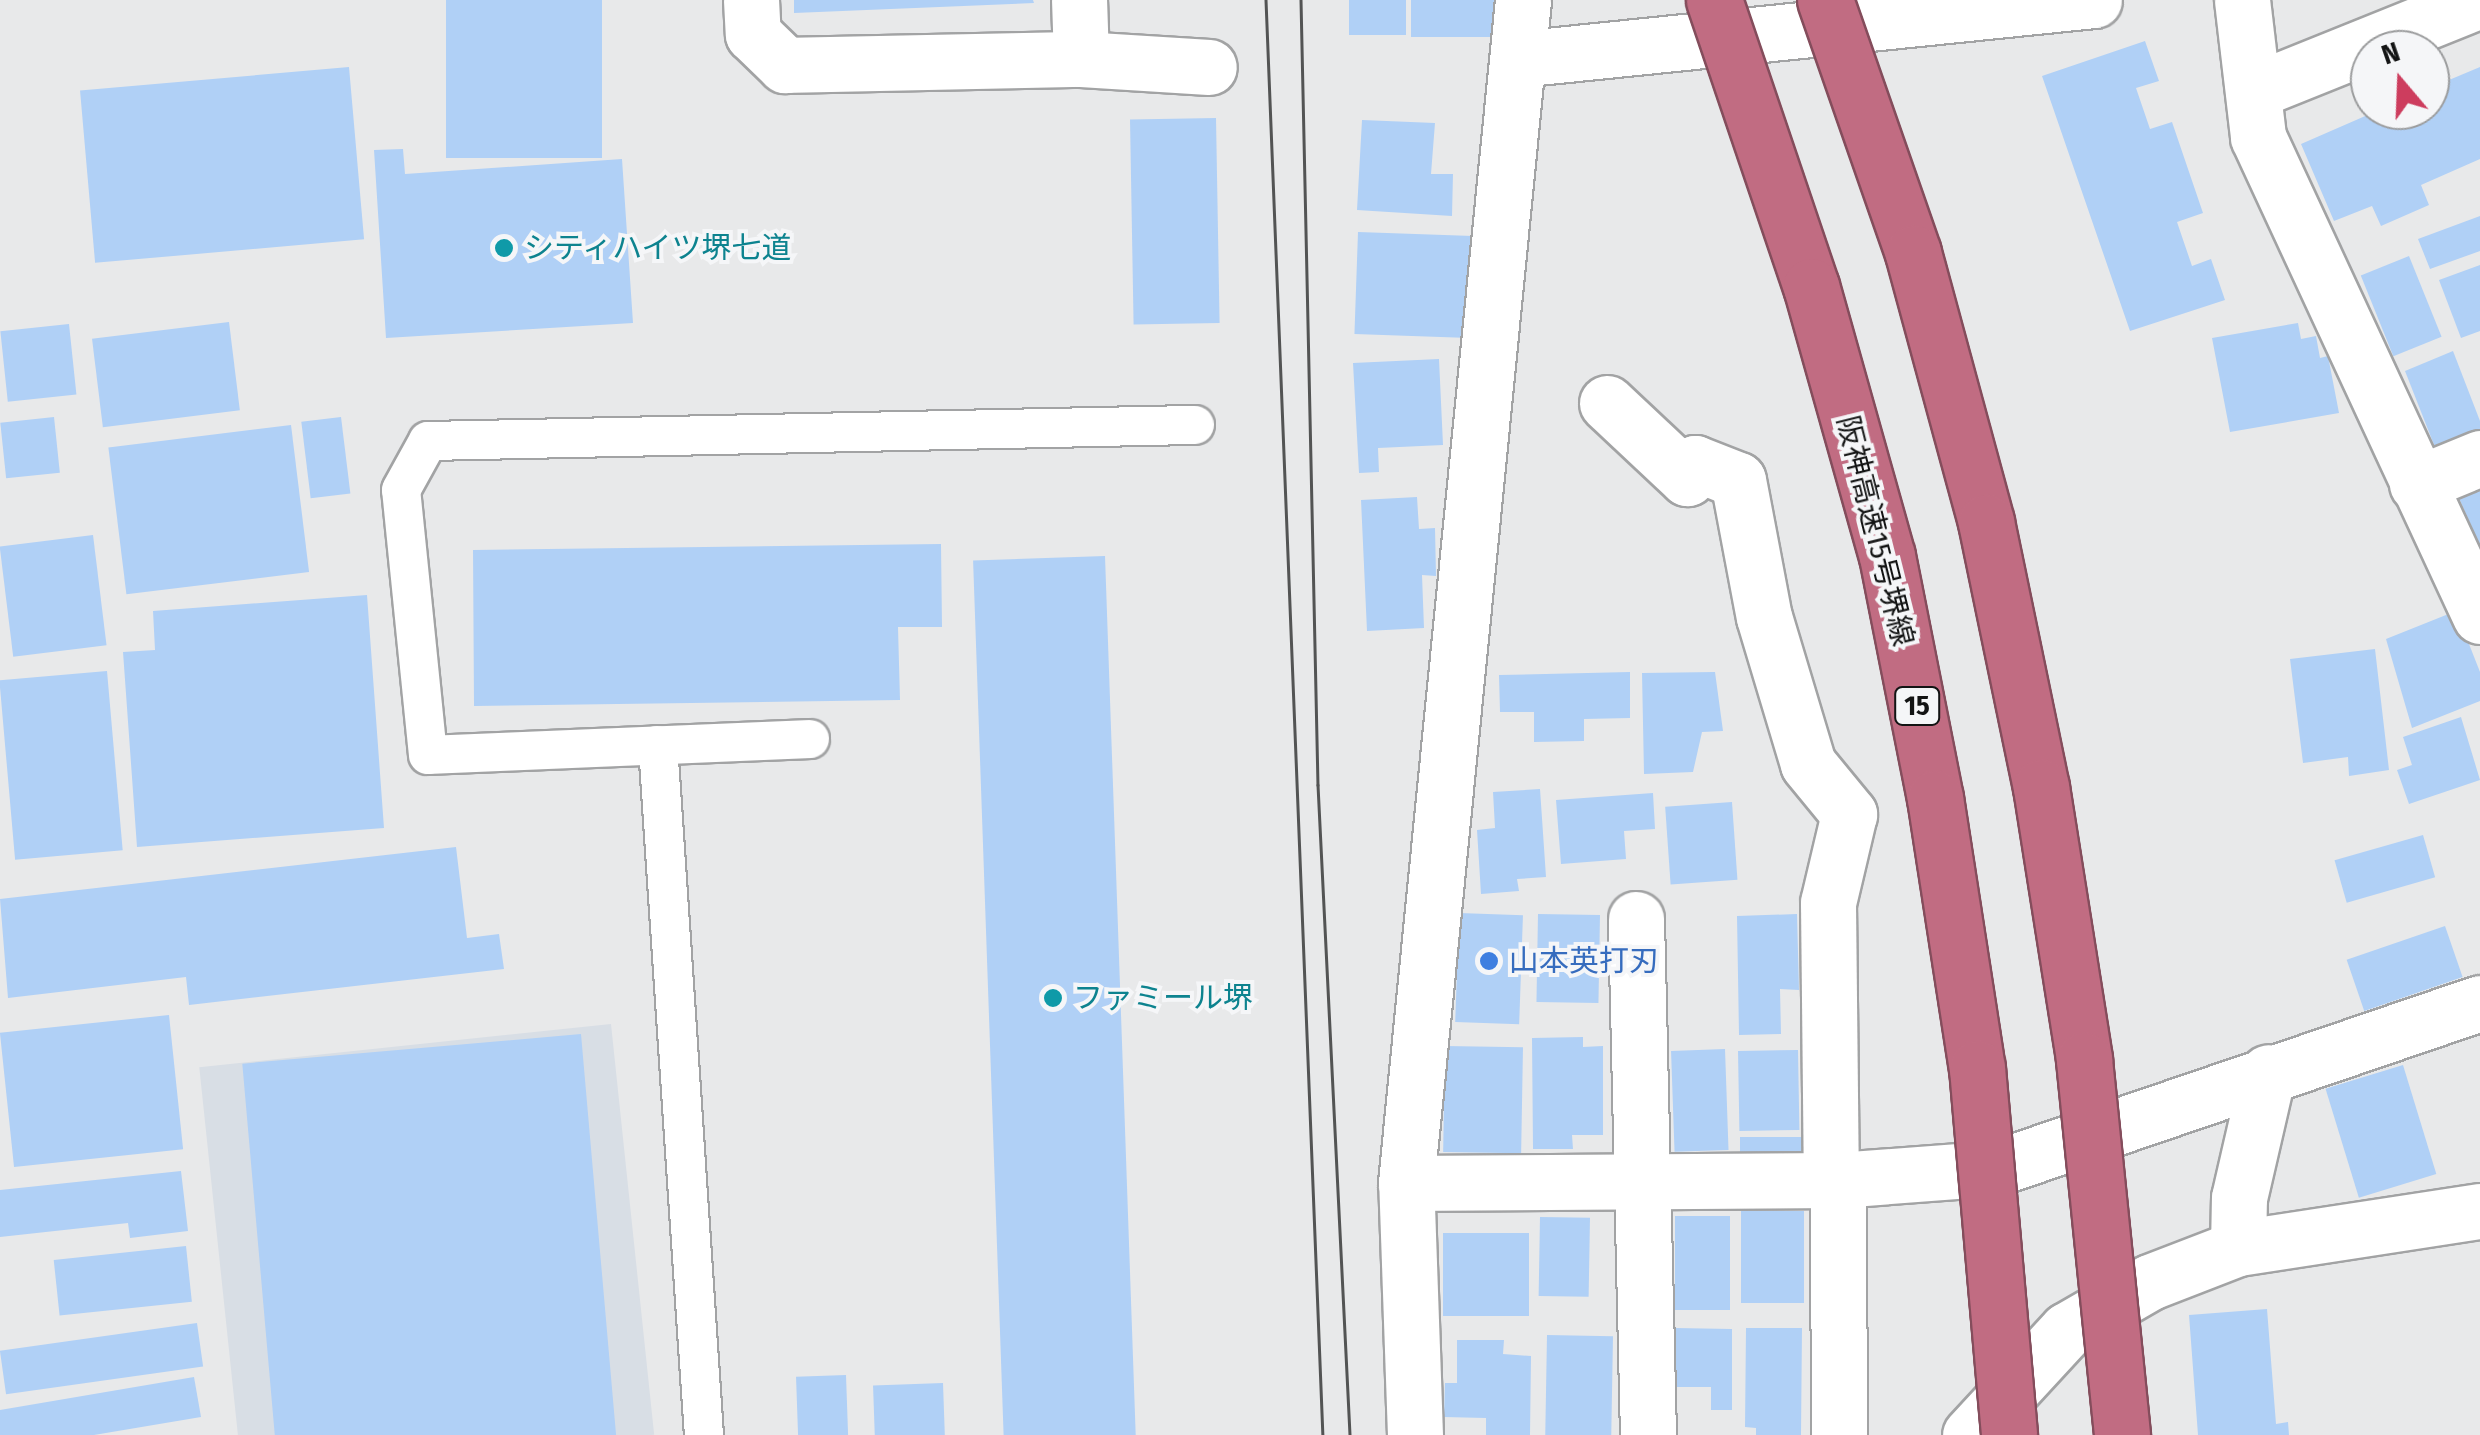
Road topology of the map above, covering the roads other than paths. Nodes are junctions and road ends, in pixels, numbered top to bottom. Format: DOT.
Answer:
graph roads {
  1 [pos="751,0"];
  2 [pos="1078,0"];
  3 [pos="1522,0"];
  4 [pos="1714,0"];
  5 [pos="1826,0"];
  6 [pos="2242,0"];
  7 [pos="2480,0"];
  8 [pos="2069,1"];
  9 [pos="1081,59"];
  10 [pos="1518,59"];
  11 [pos="1209,67"];
  12 [pos="2256,90"];
  13 [pos="1607,403"];
  14 [pos="1196,424"];
  15 [pos="2480,458"];
  16 [pos="2416,484"];
  17 [pos="2480,616"];
  18 [pos="810,739"];
  19 [pos="658,745"];
  20 [pos="1636,919"];
  21 [pos="2480,1003"];
  22 [pos="2268,1072"];
  23 [pos="1835,1180"];
  24 [pos="1640,1181"];
  25 [pos="1406,1183"];
  26 [pos="2480,1211"];
  27 [pos="2238,1248"];
  28 [pos="704,1435"];
  29 [pos="1414,1435"];
  30 [pos="1648,1435"];
  31 [pos="1839,1435"];
  32 [pos="1970,1435"];
  33 [pos="2009,1435"];
  34 [pos="2122,1435"];
  1 -- 9 [label="street"];
  2 -- 9 [label="street"];
  3 -- 10 [label="street"];
  4 -- 33 [label="highway, 阪神高速15号堺線 / 15, bridge"];
  5 -- 34 [label="highway, bridge"];
  6 -- 12 [label="street"];
  7 -- 12 [label="street"];
  8 -- 10 [label="street"];
  9 -- 11 [label="street"];
  10 -- 25 [label="street"];
  12 -- 16 [label="street"];
  13 -- 23 [label="street"];
  14 -- 19 [label="lane"];
  15 -- 16 [label="street"];
  16 -- 17 [label="street"];
  18 -- 19 [label="lane"];
  19 -- 28 [label="lane"];
  20 -- 24 [label="street"];
  21 -- 22 [label="street"];
  22 -- 23 [label="street"];
  22 -- 27 [label="street"];
  23 -- 24 [label="street"];
  23 -- 31 [label="street"];
  24 -- 25 [label="street"];
  24 -- 30 [label="street"];
  25 -- 29 [label="street"];
  26 -- 27 [label="street"];
  27 -- 32 [label="street"];
}
